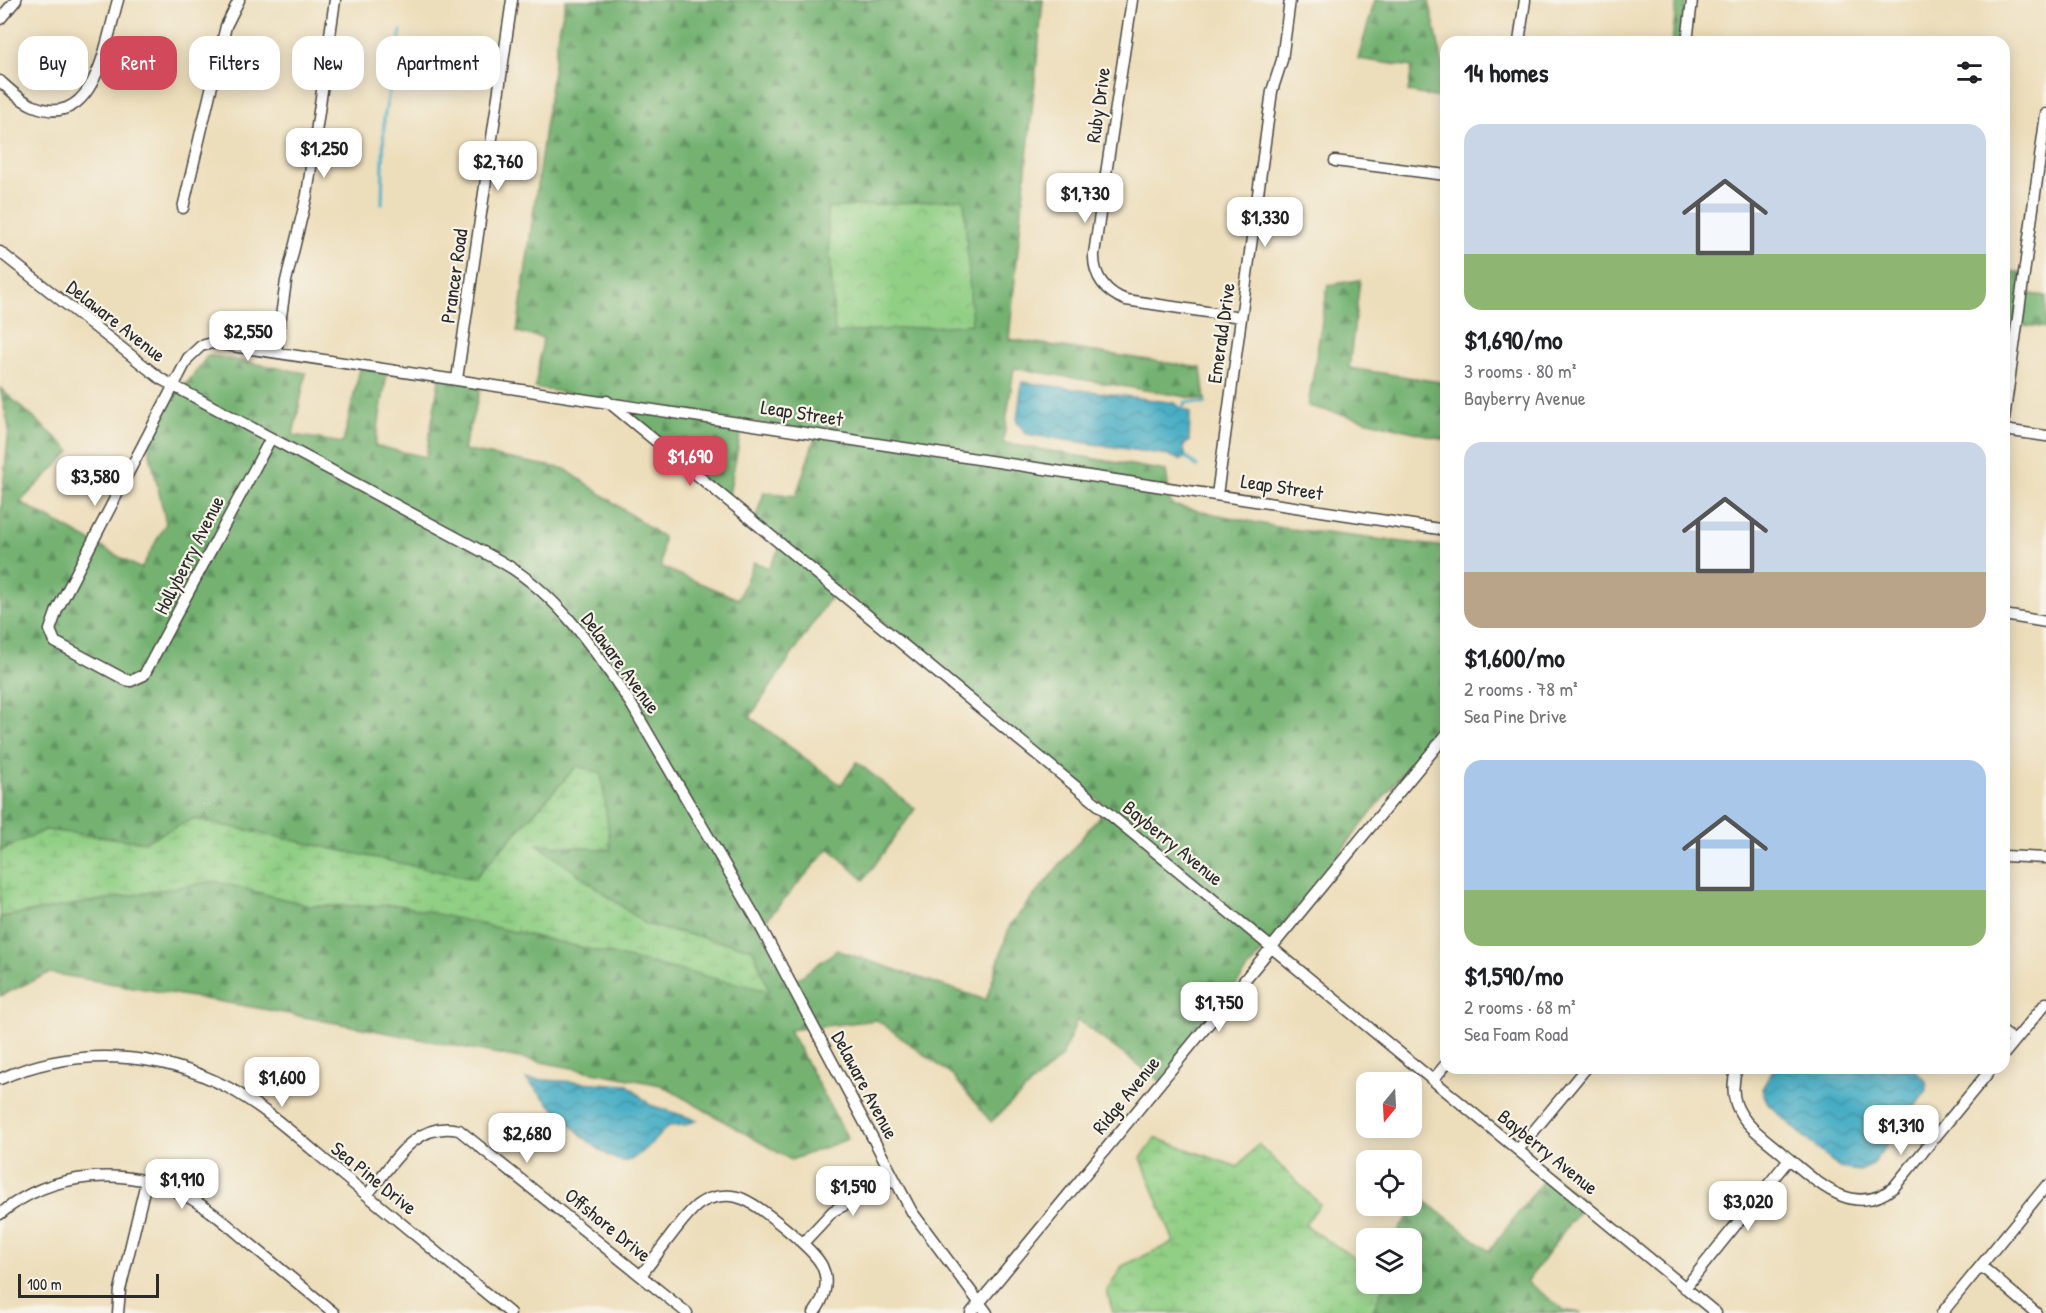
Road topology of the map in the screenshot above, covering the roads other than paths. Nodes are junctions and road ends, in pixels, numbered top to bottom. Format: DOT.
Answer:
graph roads {
  1 [pos="16,0"];
  2 [pos="117,0"];
  3 [pos="239,0"];
  4 [pos="335,0"];
  5 [pos="512,0"];
  6 [pos="1132,0"];
  7 [pos="1290,0"];
  8 [pos="1525,0"];
  9 [pos="1692,0"];
  10 [pos="0,19"];
  11 [pos="1520,36"];
  12 [pos="1688,36"];
  13 [pos="0,81"];
  14 [pos="2046,114"];
  15 [pos="1335,161"];
  16 [pos="1440,174"];
  17 [pos="183,208"];
  18 [pos="0,252"];
  19 [pos="1241,317"];
  20 [pos="276,352"];
  21 [pos="2010,375"];
  22 [pos="457,379"];
  23 [pos="175,386"];
  24 [pos="607,401"];
  25 [pos="2010,431"];
  26 [pos="2046,436"];
  27 [pos="271,438"];
  28 [pos="1217,495"];
  29 [pos="1440,529"];
  30 [pos="2010,616"];
  31 [pos="2046,621"];
  32 [pos="131,681"];
  33 [pos="1440,742"];
  34 [pos="2010,856"];
  35 [pos="2046,858"];
  36 [pos="1271,947"];
  37 [pos="2046,1003"];
  38 [pos="2010,1038"];
  39 [pos="2014,1041"];
  40 [pos="2010,1046"];
  41 [pos="1440,1071"];
  42 [pos="1581,1074"];
  43 [pos="1736,1074"];
  44 [pos="1987,1074"];
  45 [pos="0,1079"];
  46 [pos="1432,1080"];
  47 [pos="1518,1150"];
  48 [pos="1789,1159"];
  49 [pos="894,1180"];
  50 [pos="146,1182"];
  51 [pos="2046,1186"];
  52 [pos="367,1195"];
  53 [pos="0,1214"];
  54 [pos="803,1243"];
  55 [pos="1981,1266"];
  56 [pos="641,1275"];
  57 [pos="1685,1288"];
  58 [pos="979,1303"];
  59 [pos="118,1313"];
  60 [pos="334,1313"];
  61 [pos="510,1313"];
  62 [pos="687,1313"];
  63 [pos="814,1313"];
  64 [pos="971,1313"];
  65 [pos="987,1313"];
  66 [pos="1716,1313"];
  67 [pos="1942,1313"];
  68 [pos="2036,1313"];
  1 -- 10 [label="street"];
  2 -- 13 [label="street"];
  3 -- 17 [label="street"];
  4 -- 20 [label="street"];
  5 -- 22 [label="street, Prancer Road"];
  6 -- 19 [label="street, Ruby Drive"];
  7 -- 19 [label="street, Emerald Drive"];
  8 -- 11 [label="street"];
  9 -- 12 [label="street"];
  14 -- 21 [label="street"];
  15 -- 16 [label="street"];
  18 -- 23 [label="street, Delaware Avenue"];
  19 -- 28 [label="street, Emerald Drive"];
  20 -- 22 [label="street, Leap Street"];
  20 -- 23 [label="street, Leap Street"];
  22 -- 24 [label="street, Leap Street"];
  23 -- 27 [label="street, Delaware Avenue"];
  23 -- 32 [label="street, Leap Street"];
  24 -- 28 [label="street, Leap Street"];
  24 -- 36 [label="street, Bayberry Avenue"];
  25 -- 26 [label="street"];
  27 -- 32 [label="street, Hollyberry Avenue"];
  27 -- 49 [label="street, Delaware Avenue"];
  28 -- 29 [label="street, Leap Street"];
  30 -- 31 [label="street"];
  33 -- 36 [label="street, Ridge Avenue"];
  34 -- 35 [label="street"];
  36 -- 46 [label="street, Bayberry Avenue"];
  36 -- 58 [label="street, Ridge Avenue"];
  37 -- 39 [label="street"];
  38 -- 39 [label="street"];
  39 -- 40 [label="street"];
  41 -- 46 [label="street"];
  42 -- 47 [label="street"];
  43 -- 48 [label="street"];
  44 -- 48 [label="street"];
  45 -- 52 [label="street, Sea Pine Drive"];
  46 -- 47 [label="street, Bayberry Avenue"];
  47 -- 57 [label="street, Bayberry Avenue"];
  48 -- 57 [label="street"];
  49 -- 54 [label="street"];
  49 -- 58 [label="street, Delaware Avenue"];
  50 -- 53 [label="street"];
  50 -- 59 [label="street"];
  50 -- 60 [label="street"];
  51 -- 55 [label="street"];
  52 -- 56 [label="street, Offshore Drive"];
  52 -- 61 [label="street, Sea Pine Drive"];
  54 -- 56 [label="street"];
  54 -- 63 [label="street"];
  55 -- 67 [label="street"];
  55 -- 68 [label="street"];
  56 -- 62 [label="street, Offshore Drive"];
  57 -- 66 [label="street, Bayberry Avenue"];
  58 -- 64 [label="street, Ridge Avenue"];
  58 -- 65 [label="street, Delaware Avenue"];
}
